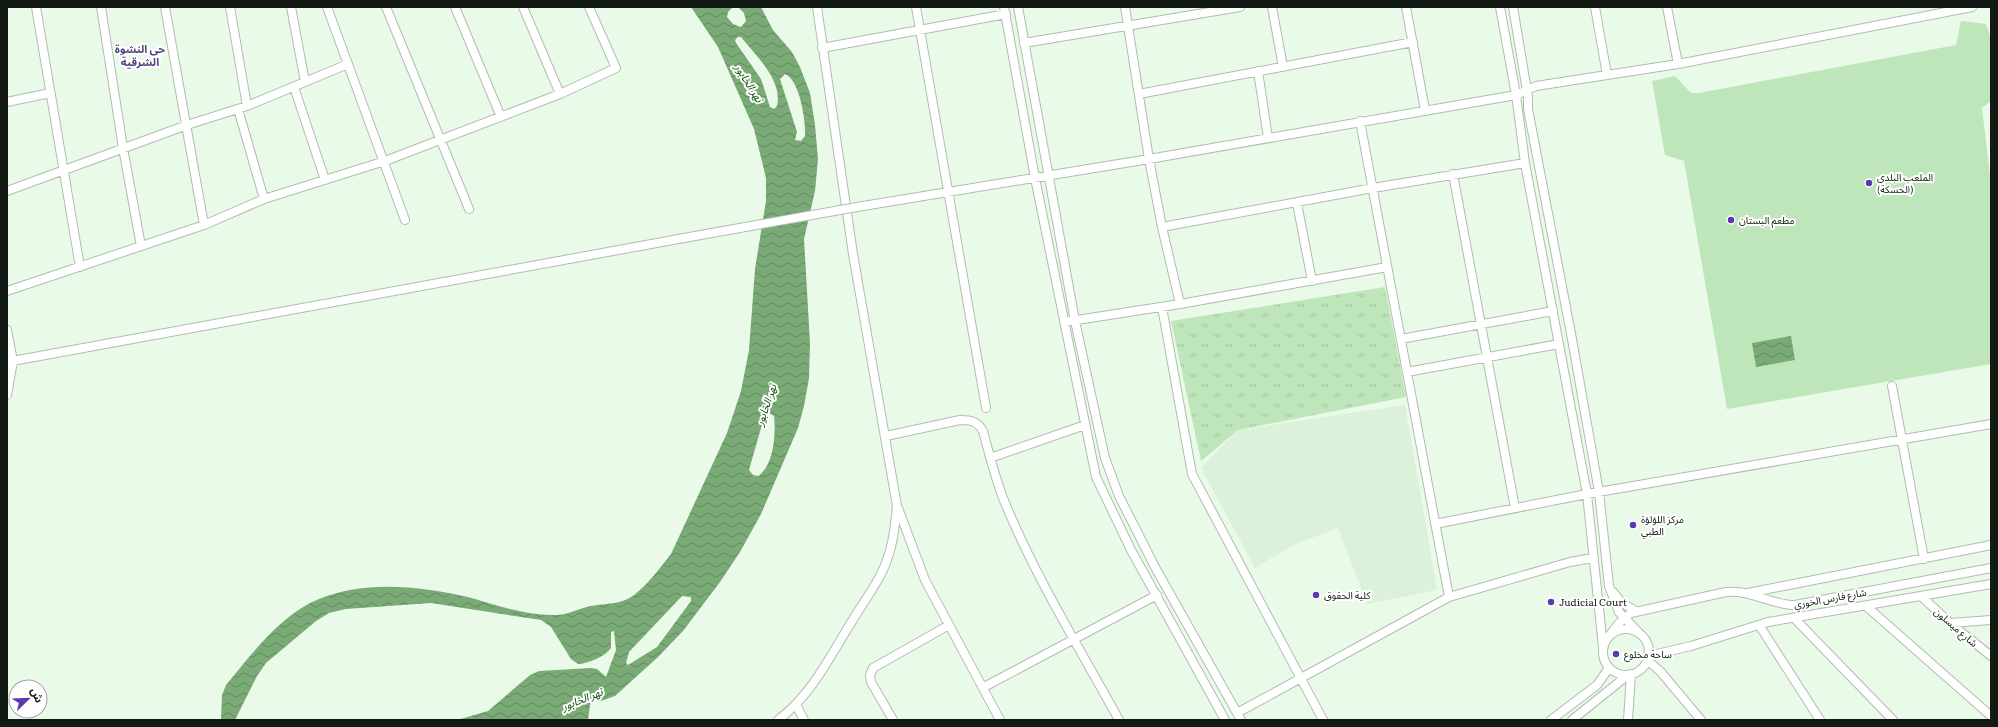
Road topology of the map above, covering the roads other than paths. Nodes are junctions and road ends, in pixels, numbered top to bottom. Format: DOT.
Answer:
graph roads {
  1 [pos="36,7"];
  2 [pos="101,7"];
  3 [pos="165,7"];
  4 [pos="230,7"];
  5 [pos="291,7"];
  6 [pos="328,7"];
  7 [pos="386,7"];
  8 [pos="455,7"];
  9 [pos="523,7"];
  10 [pos="589,7"];
  11 [pos="817,7"];
  12 [pos="916,7"];
  13 [pos="1018,7"];
  14 [pos="1125,7"];
  15 [pos="1240,7"];
  16 [pos="1272,7"];
  17 [pos="1406,7"];
  18 [pos="1500,7"];
  19 [pos="1512,7"];
  20 [pos="1595,7"];
  21 [pos="1667,7"];
  22 [pos="1972,7"];
  23 [pos="1950,9"];
  24 [pos="1201,10"];
  25 [pos="1005,11"];
  26 [pos="1129,25"];
  27 [pos="920,30"];
  28 [pos="1413,42"];
  29 [pos="1024,43"];
  30 [pos="822,48"];
  31 [pos="348,64"];
  32 [pos="1678,64"];
  33 [pos="1283,67"];
  34 [pos="1258,71"];
  35 [pos="1607,75"];
  36 [pos="305,82"];
  37 [pos="294,87"];
  38 [pos="1527,89"];
  39 [pos="50,93"];
  40 [pos="560,94"];
  41 [pos="1139,94"];
  42 [pos="1516,95"];
  43 [pos="7,102"];
  44 [pos="247,106"];
  45 [pos="238,109"];
  46 [pos="1425,110"];
  47 [pos="501,117"];
  48 [pos="1360,121"];
  49 [pos="187,125"];
  50 [pos="1268,138"];
  51 [pos="441,139"];
  52 [pos="123,148"];
  53 [pos="1149,159"];
  54 [pos="385,161"];
  55 [pos="1525,163"];
  56 [pos="64,170"];
  57 [pos="1454,174"];
  58 [pos="1048,176"];
  59 [pos="1035,178"];
  60 [pos="325,180"];
  61 [pos="1373,188"];
  62 [pos="7,191"];
  63 [pos="949,193"];
  64 [pos="264,199"];
  65 [pos="1296,202"];
  66 [pos="469,209"];
  67 [pos="405,220"];
  68 [pos="204,225"];
  69 [pos="1162,227"];
  70 [pos="141,246"];
  71 [pos="80,267"];
  72 [pos="1387,267"];
  73 [pos="1312,280"];
  74 [pos="7,291"];
  75 [pos="1180,304"];
  76 [pos="1162,307"];
  77 [pos="1553,311"];
  78 [pos="1075,321"];
  79 [pos="1064,322"];
  80 [pos="1481,324"];
  81 [pos="7,330"];
  82 [pos="1401,340"];
  83 [pos="1560,344"];
  84 [pos="1487,358"];
  85 [pos="10,361"];
  86 [pos="1407,372"];
  87 [pos="1892,386"];
  88 [pos="7,395"];
  89 [pos="986,408"];
  90 [pos="1991,424"];
  91 [pos="1085,425"];
  92 [pos="886,436"];
  93 [pos="1902,441"];
  94 [pos="990,458"];
  95 [pos="1599,492"];
  96 [pos="1586,494"];
  97 [pos="897,506"];
  98 [pos="1515,508"];
  99 [pos="1435,524"];
  100 [pos="1991,546"];
  101 [pos="1593,558"];
  102 [pos="1924,559"];
  103 [pos="1991,568"];
  104 [pos="1991,584"];
  105 [pos="1610,586"];
  106 [pos="1744,594"];
  107 [pos="1157,595"];
  108 [pos="1921,596"];
  109 [pos="1449,597"];
  110 [pos="1866,606"];
  111 [pos="1636,611"];
  112 [pos="1623,618"];
  113 [pos="1794,618"];
  114 [pos="1991,620"];
  115 [pos="1950,623"];
  116 [pos="949,625"];
  117 [pos="1759,625"];
  118 [pos="1639,633"];
  119 [pos="1609,636"];
  120 [pos="1075,640"];
  121 [pos="1603,646"];
  122 [pos="1991,656"];
  123 [pos="1648,658"];
  124 [pos="1609,668"];
  125 [pos="1630,674"];
  126 [pos="1300,678"];
  127 [pos="984,687"];
  128 [pos="796,705"];
  129 [pos="1239,716"];
  130 [pos="1991,716"];
  131 [pos="778,720"];
  132 [pos="804,720"];
  133 [pos="893,720"];
  134 [pos="1000,720"];
  135 [pos="1119,720"];
  136 [pos="1225,720"];
  137 [pos="1323,720"];
  138 [pos="1551,720"];
  139 [pos="1572,720"];
  140 [pos="1628,720"];
  141 [pos="1701,720"];
  142 [pos="1820,720"];
  143 [pos="1893,720"];
  1 -- 39 [label="street"];
  2 -- 52 [label="street"];
  3 -- 49 [label="street"];
  4 -- 44 [label="street"];
  5 -- 36 [label="street"];
  6 -- 31 [label="street"];
  7 -- 51 [label="street"];
  8 -- 47 [label="street"];
  9 -- 40 [label="street"];
  10 -- 40 [label="street"];
  11 -- 30 [label="street"];
  12 -- 27 [label="street"];
  13 -- 29 [label="street"];
  14 -- 26 [label="street"];
  15 -- 24 [label="street"];
  16 -- 33 [label="street"];
  17 -- 28 [label="street"];
  18 -- 42 [label="street"];
  19 -- 38 [label="street"];
  20 -- 35 [label="street"];
  21 -- 32 [label="street"];
  22 -- 23 [label="street"];
  23 -- 32 [label="street"];
  24 -- 26 [label="street"];
  25 -- 27 [label="street"];
  25 -- 59 [label="street"];
  26 -- 29 [label="street"];
  26 -- 41 [label="street"];
  27 -- 30 [label="street"];
  27 -- 63 [label="street"];
  28 -- 33 [label="street"];
  28 -- 46 [label="street"];
  29 -- 58 [label="street"];
  30 -- 92 [label="street"];
  31 -- 36 [label="street"];
  31 -- 54 [label="street"];
  32 -- 35 [label="street"];
  33 -- 34 [label="street"];
  34 -- 41 [label="street"];
  34 -- 50 [label="street"];
  35 -- 38 [label="street"];
  36 -- 37 [label="street"];
  37 -- 44 [label="street"];
  37 -- 60 [label="street"];
  38 -- 42 [label="street"];
  38 -- 95 [label="street"];
  39 -- 43 [label="street"];
  39 -- 56 [label="street"];
  40 -- 47 [label="street"];
  41 -- 53 [label="street"];
  42 -- 46 [label="street"];
  42 -- 55 [label="street"];
  44 -- 45 [label="street"];
  45 -- 49 [label="street"];
  45 -- 64 [label="street"];
  46 -- 48 [label="street"];
  47 -- 51 [label="street"];
  48 -- 50 [label="street"];
  48 -- 61 [label="street"];
  49 -- 52 [label="street"];
  49 -- 68 [label="street"];
  50 -- 53 [label="street"];
  51 -- 54 [label="street"];
  51 -- 66 [label="street"];
  52 -- 56 [label="street"];
  52 -- 70 [label="street"];
  53 -- 58 [label="street"];
  53 -- 69 [label="street"];
  54 -- 60 [label="street"];
  54 -- 67 [label="street"];
  55 -- 57 [label="street"];
  55 -- 77 [label="street"];
  56 -- 62 [label="street"];
  56 -- 71 [label="street"];
  57 -- 61 [label="street"];
  57 -- 80 [label="street"];
  58 -- 59 [label="street"];
  58 -- 78 [label="street"];
  59 -- 63 [label="street"];
  59 -- 79 [label="street"];
  60 -- 64 [label="street"];
  61 -- 65 [label="street"];
  61 -- 72 [label="street"];
  63 -- 85 [label="street, bridge"];
  63 -- 89 [label="street"];
  64 -- 68 [label="street"];
  65 -- 69 [label="street"];
  65 -- 73 [label="street"];
  68 -- 70 [label="street"];
  69 -- 75 [label="street"];
  70 -- 71 [label="street"];
  71 -- 74 [label="street"];
  72 -- 73 [label="street"];
  72 -- 82 [label="street"];
  73 -- 75 [label="street"];
  75 -- 76 [label="street"];
  76 -- 78 [label="street"];
  76 -- 126 [label="street"];
  77 -- 80 [label="street"];
  77 -- 83 [label="street"];
  78 -- 79 [label="street"];
  78 -- 129 [label="street"];
  79 -- 91 [label="street"];
  80 -- 82 [label="street"];
  80 -- 84 [label="street"];
  81 -- 85 [label="street"];
  82 -- 86 [label="street"];
  83 -- 84 [label="street"];
  83 -- 96 [label="street"];
  84 -- 86 [label="street"];
  84 -- 98 [label="street"];
  85 -- 88 [label="street"];
  86 -- 99 [label="street"];
  87 -- 93 [label="street"];
  90 -- 93 [label="street"];
  91 -- 94 [label="street"];
  91 -- 107 [label="street"];
  92 -- 94 [label="street"];
  92 -- 97 [label="street"];
  93 -- 95 [label="street"];
  93 -- 102 [label="street"];
  94 -- 120 [label="street"];
  95 -- 96 [label="street"];
  95 -- 105 [label="street"];
  96 -- 98 [label="street"];
  96 -- 101 [label="street"];
  97 -- 116 [label="street"];
  97 -- 128 [label="street"];
  98 -- 99 [label="street"];
  99 -- 109 [label="street"];
  100 -- 102 [label="street"];
  101 -- 109 [label="street"];
  101 -- 121 [label="street"];
  102 -- 106 [label="street"];
  103 -- 106 [label="street, شارع فارس الخوري"];
  104 -- 108 [label="street"];
  105 -- 111 [label="street"];
  105 -- 112 [label="street"];
  106 -- 111 [label="street, شارع فارس الخوري"];
  107 -- 120 [label="street"];
  107 -- 136 [label="street"];
  108 -- 110 [label="street"];
  108 -- 115 [label="street, شارع ميسلون"];
  109 -- 126 [label="street"];
  110 -- 113 [label="street"];
  110 -- 130 [label="street"];
  111 -- 112 [label="street, شارع فارس الخوري"];
  112 -- 118 [label="street"];
  112 -- 119 [label="street, شارع فارس الخوري"];
  113 -- 117 [label="street"];
  113 -- 143 [label="street"];
  114 -- 115 [label="street"];
  115 -- 122 [label="street, شارع ميسلون"];
  116 -- 127 [label="street"];
  116 -- 133 [label="street"];
  117 -- 123 [label="street"];
  117 -- 142 [label="street"];
  118 -- 119 [label="street"];
  118 -- 123 [label="street"];
  119 -- 121 [label="street"];
  120 -- 127 [label="street"];
  120 -- 135 [label="street"];
  121 -- 124 [label="street"];
  123 -- 125 [label="street"];
  123 -- 141 [label="street"];
  124 -- 125 [label="street"];
  124 -- 138 [label="street"];
  125 -- 139 [label="street"];
  125 -- 140 [label="street"];
  126 -- 129 [label="street"];
  126 -- 137 [label="street"];
  127 -- 134 [label="street"];
  128 -- 131 [label="street"];
  128 -- 132 [label="street"];
}
